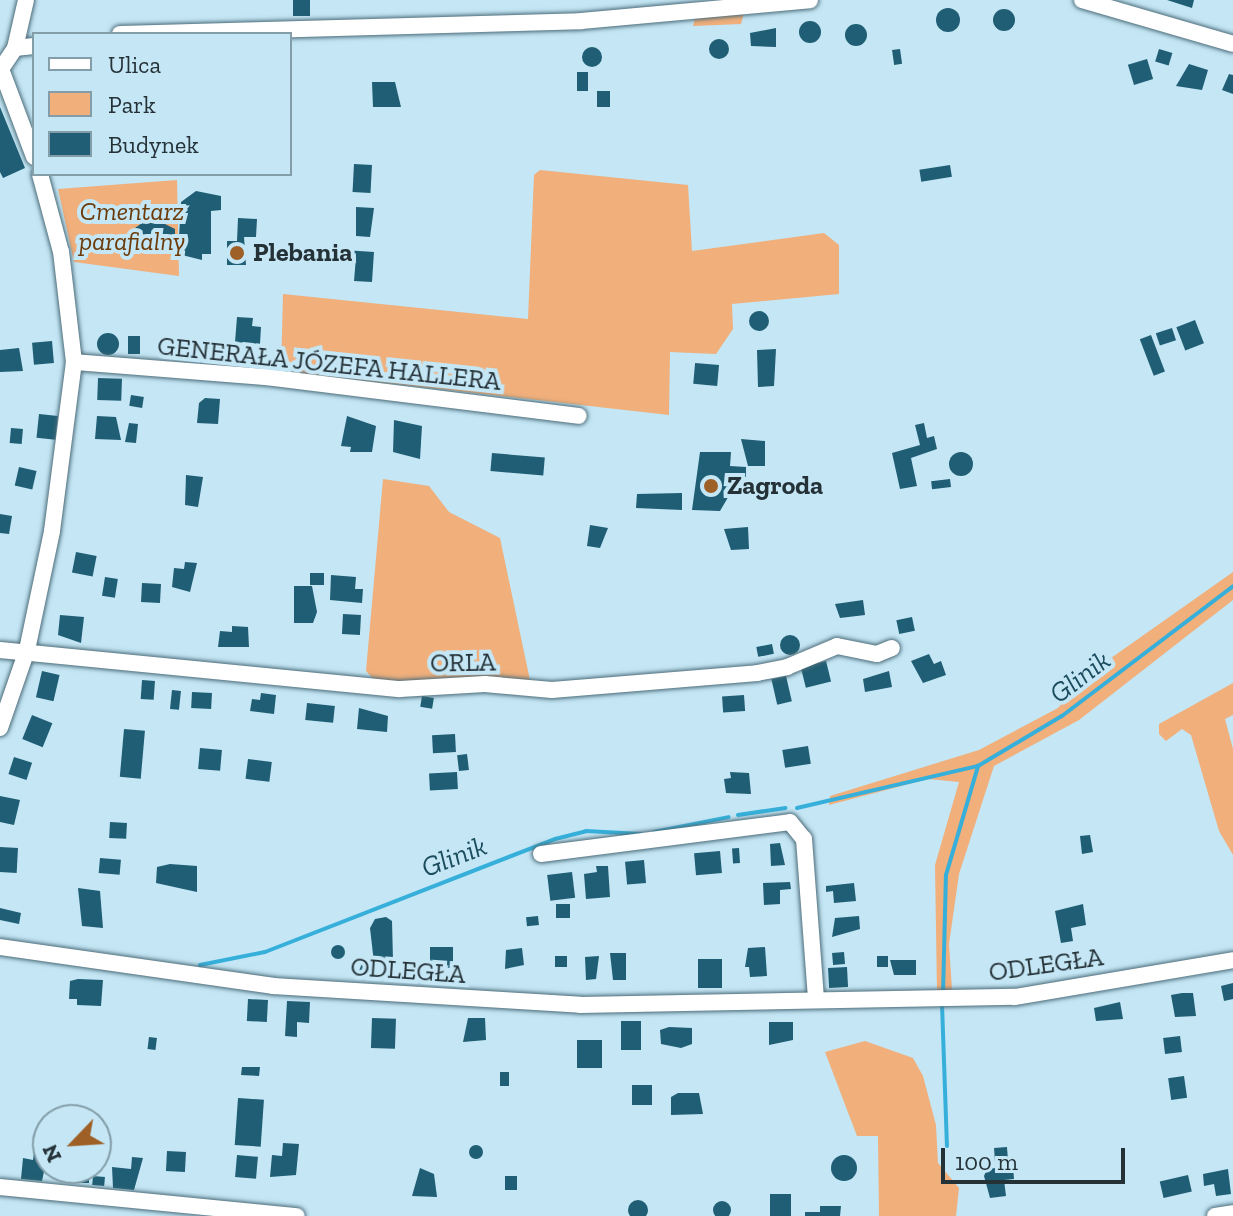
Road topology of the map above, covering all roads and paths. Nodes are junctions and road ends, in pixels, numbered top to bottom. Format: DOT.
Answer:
graph roads {
  1 [pos="26,0"];
  2 [pos="810,0"];
  3 [pos="1082,0"];
  4 [pos="191,32"];
  5 [pos="1233,44"];
  6 [pos="32,46"];
  7 [pos="15,48"];
  8 [pos="1,69"];
  9 [pos="32,152"];
  10 [pos="41,176"];
  11 [pos="74,362"];
  12 [pos="579,416"];
  13 [pos="892,648"];
  14 [pos="0,650"];
  15 [pos="27,650"];
  16 [pos="0,728"];
  17 [pos="541,854"];
  18 [pos="0,947"];
  19 [pos="1233,960"];
  20 [pos="816,1000"];
  21 [pos="0,1187"];
  22 [pos="1233,1213"];
  23 [pos="297,1216"];
  24 [pos="1215,1216"];
  1 -- 7 [label="street"];
  2 -- 4 [label="street"];
  3 -- 5 [label="street"];
  6 -- 7 [label="street"];
  7 -- 8 [label="street"];
  8 -- 9 [label="street"];
  10 -- 11 [label="street"];
  11 -- 12 [label="street, GENERAŁA JÓZEFA HALLERA"];
  11 -- 15 [label="street"];
  13 -- 15 [label="street, ORLA"];
  14 -- 15 [label="street, ORLA"];
  15 -- 16 [label="street"];
  17 -- 20 [label="street"];
  18 -- 20 [label="street, ODLEGŁA"];
  19 -- 20 [label="street, ODLEGŁA"];
  21 -- 23 [label="street"];
  22 -- 24 [label="street"];
}
